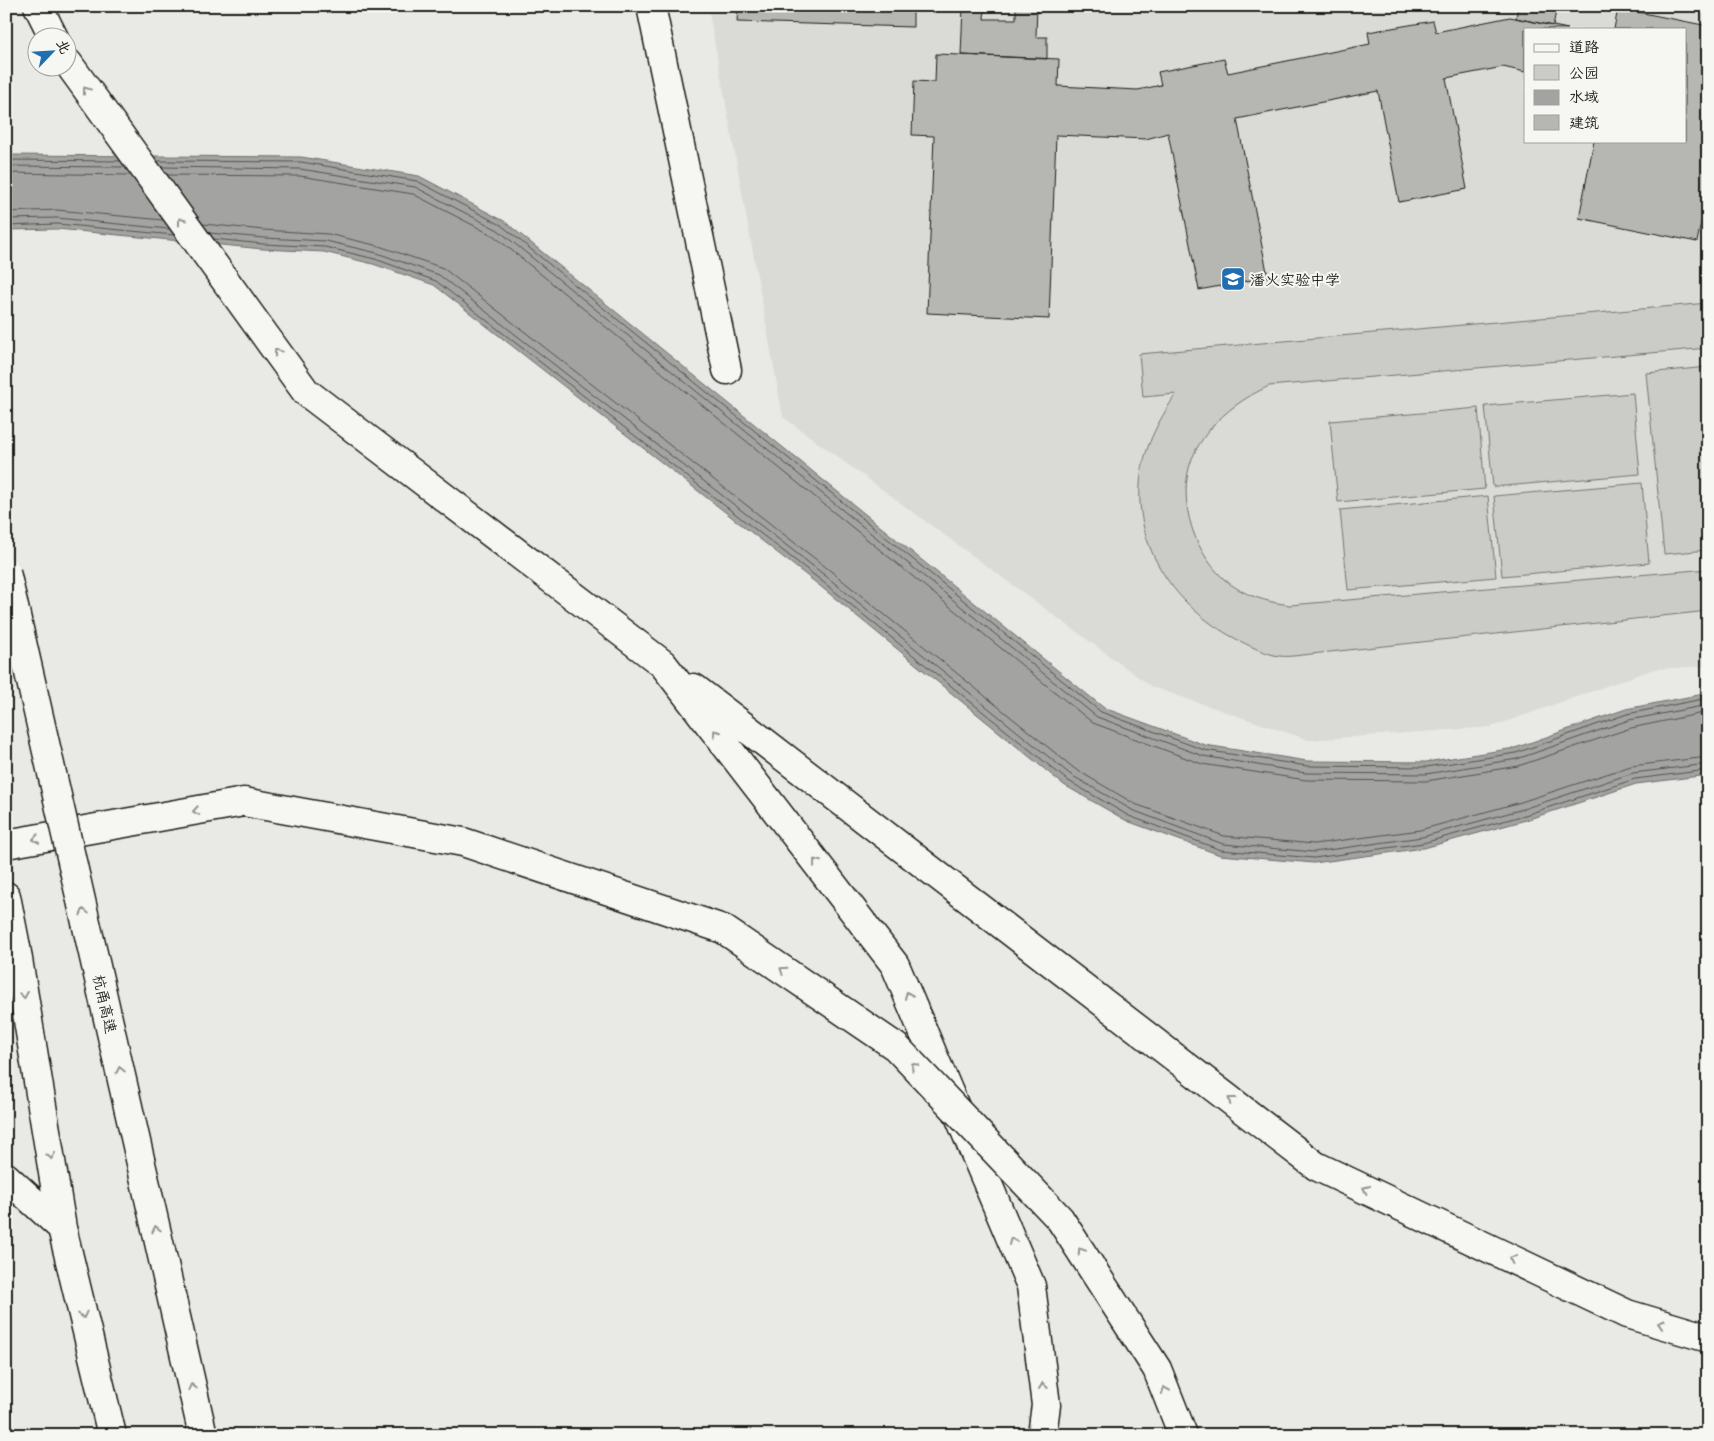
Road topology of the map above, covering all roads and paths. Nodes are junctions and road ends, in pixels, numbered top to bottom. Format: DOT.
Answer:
graph roads {
  1 [pos="38,6"];
  2 [pos="651,6"];
  3 [pos="49,28"];
  4 [pos="78,77"];
  5 [pos="726,370"];
  6 [pos="6,572"];
  7 [pos="663,664"];
  8 [pos="6,844"];
  9 [pos="6,896"];
  10 [pos="6,1176"];
  11 [pos="62,1228"];
  12 [pos="1708,1338"];
  13 [pos="112,1435"];
  14 [pos="203,1435"];
  15 [pos="1042,1435"];
  16 [pos="1183,1435"];
  1 -- 3 [label="main road"];
  2 -- 5 [label="main road"];
  7 -- 4 [label="main road, one-way"];
  14 -- 6 [label="main road, 杭甬高速, one-way, bridge"];
  12 -- 7 [label="main road, one-way"];
  15 -- 7 [label="main road, one-way"];
  16 -- 8 [label="main road, one-way, bridge"];
  9 -- 11 [label="main road, one-way"];
  10 -- 11 [label="main road"];
  11 -- 13 [label="main road, one-way"];
}
